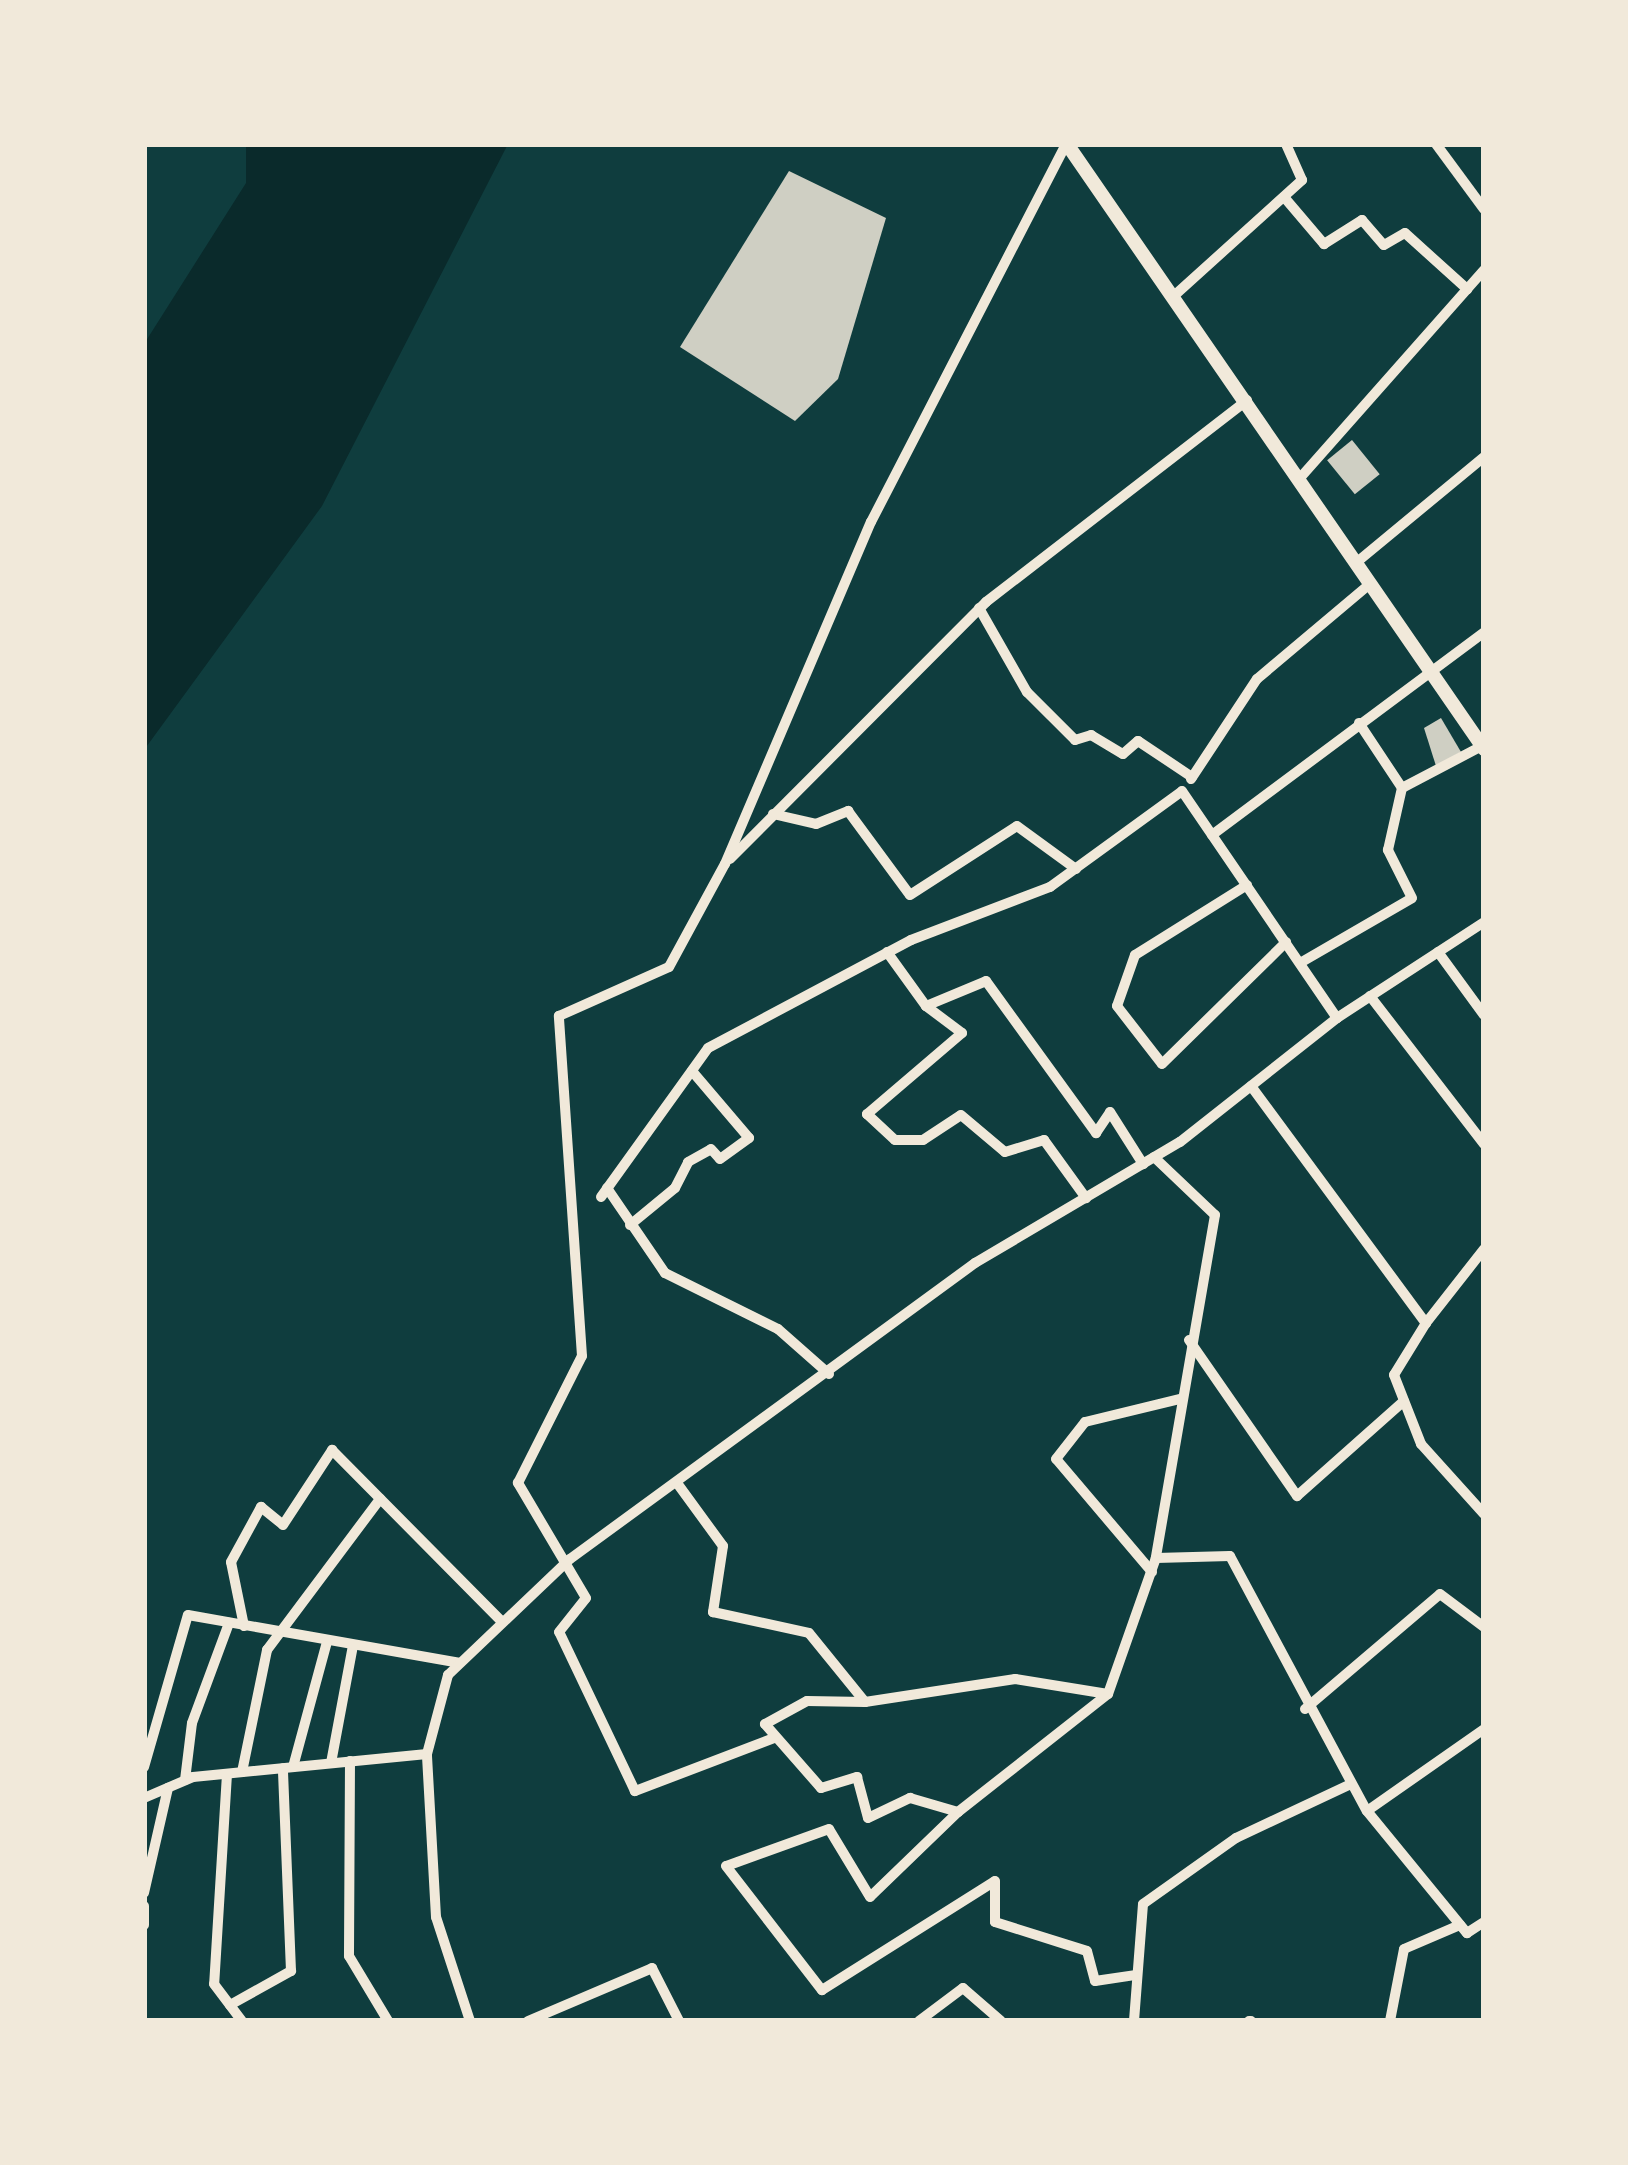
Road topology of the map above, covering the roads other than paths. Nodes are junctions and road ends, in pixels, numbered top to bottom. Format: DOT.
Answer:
graph roads {
  1 [pos="1067,144"];
  2 [pos="1286,144"];
  3 [pos="1436,144"];
  4 [pos="1284,197"];
  5 [pos="1484,209"];
  6 [pos="1484,270"];
  7 [pos="1467,289"];
  8 [pos="1176,294"];
  9 [pos="1247,400"];
  10 [pos="1484,458"];
  11 [pos="1300,478"];
  12 [pos="1357,562"];
  13 [pos="1371,584"];
  14 [pos="979,608"];
  15 [pos="1484,632"];
  16 [pos="1430,669"];
  17 [pos="1359,723"];
  18 [pos="1483,748"];
  19 [pos="1192,777"];
  20 [pos="1402,788"];
  21 [pos="1182,791"];
  22 [pos="773,814"];
  23 [pos="1212,835"];
  24 [pos="725,864"];
  25 [pos="1076,868"];
  26 [pos="1247,885"];
  27 [pos="1484,922"];
  28 [pos="1286,942"];
  29 [pos="887,952"];
  30 [pos="1438,952"];
  31 [pos="1300,963"];
  32 [pos="1370,996"];
  33 [pos="926,1006"];
  34 [pos="1484,1016"];
  35 [pos="1337,1018"];
  36 [pos="692,1071"];
  37 [pos="1251,1086"];
  38 [pos="1484,1144"];
  39 [pos="1148,1161"];
  40 [pos="1086,1198"];
  41 [pos="630,1226"];
  42 [pos="1484,1249"];
  43 [pos="1426,1323"];
  44 [pos="1189,1339"];
  45 [pos="829,1373"];
  46 [pos="1180,1400"];
  47 [pos="1405,1401"];
  48 [pos="676,1483"];
  49 [pos="380,1499"];
  50 [pos="1484,1514"];
  51 [pos="1156,1558"];
  52 [pos="560,1568"];
  53 [pos="1151,1572"];
  54 [pos="500,1620"];
  55 [pos="229,1623"];
  56 [pos="244,1626"];
  57 [pos="1484,1627"];
  58 [pos="280,1633"];
  59 [pos="327,1642"];
  60 [pos="353,1646"];
  61 [pos="459,1663"];
  62 [pos="1108,1694"];
  63 [pos="865,1702"];
  64 [pos="1305,1709"];
  65 [pos="1484,1729"];
  66 [pos="774,1738"];
  67 [pos="428,1754"];
  68 [pos="350,1761"];
  69 [pos="331,1763"];
  70 [pos="144,1767"];
  71 [pos="288,1768"];
  72 [pos="242,1772"];
  73 [pos="226,1774"];
  74 [pos="185,1780"];
  75 [pos="1351,1784"];
  76 [pos="168,1788"];
  77 [pos="144,1798"];
  78 [pos="1367,1811"];
  79 [pos="958,1812"];
  80 [pos="144,1893"];
  81 [pos="144,1906"];
  82 [pos="144,1924"];
  83 [pos="1460,1925"];
  84 [pos="1482,1927"];
  85 [pos="1135,1975"];
  86 [pos="230,2006"];
  87 [pos="465,2019"];
  88 [pos="242,2021"];
  89 [pos="388,2021"];
  90 [pos="528,2021"];
  91 [pos="679,2021"];
  92 [pos="919,2021"];
  93 [pos="1001,2021"];
  94 [pos="1134,2021"];
  95 [pos="1390,2021"];
  1 -- 8 [label="street"];
  1 -- 24 [label="street"];
  2 -- 4 [label="street"];
  3 -- 5 [label="street"];
  4 -- 7 [label="street"];
  4 -- 8 [label="street"];
  6 -- 7 [label="street"];
  7 -- 11 [label="street"];
  8 -- 9 [label="street"];
  9 -- 11 [label="street"];
  9 -- 14 [label="street"];
  10 -- 12 [label="street"];
  11 -- 12 [label="street"];
  12 -- 13 [label="street"];
  13 -- 16 [label="street"];
  13 -- 19 [label="street"];
  14 -- 19 [label="street"];
  14 -- 22 [label="street"];
  15 -- 16 [label="street"];
  16 -- 17 [label="street"];
  16 -- 18 [label="street"];
  17 -- 20 [label="street"];
  17 -- 23 [label="street"];
  18 -- 20 [label="street"];
  19 -- 21 [label="street"];
  20 -- 31 [label="street"];
  21 -- 23 [label="street"];
  21 -- 25 [label="street"];
  22 -- 24 [label="street"];
  22 -- 25 [label="street"];
  23 -- 26 [label="street"];
  24 -- 52 [label="street"];
  25 -- 29 [label="street"];
  26 -- 28 [label="street"];
  26 -- 28 [label="street"];
  27 -- 30 [label="street"];
  28 -- 31 [label="street"];
  29 -- 33 [label="street"];
  29 -- 36 [label="street"];
  30 -- 32 [label="street"];
  30 -- 34 [label="street"];
  31 -- 35 [label="street"];
  32 -- 35 [label="street"];
  32 -- 38 [label="street"];
  33 -- 39 [label="street"];
  33 -- 40 [label="street"];
  35 -- 37 [label="street"];
  36 -- 41 [label="street"];
  36 -- 41 [label="street"];
  37 -- 39 [label="street"];
  37 -- 43 [label="street"];
  39 -- 40 [label="street"];
  39 -- 44 [label="street"];
  40 -- 45 [label="street"];
  41 -- 45 [label="street"];
  42 -- 43 [label="street"];
  43 -- 47 [label="street"];
  44 -- 46 [label="street"];
  44 -- 47 [label="street"];
  45 -- 48 [label="street"];
  46 -- 51 [label="street"];
  46 -- 53 [label="street"];
  47 -- 50 [label="street"];
  48 -- 52 [label="street"];
  48 -- 63 [label="street"];
  49 -- 54 [label="street"];
  49 -- 56 [label="street"];
  49 -- 58 [label="street"];
  51 -- 53 [label="street"];
  51 -- 64 [label="street"];
  52 -- 54 [label="street"];
  52 -- 66 [label="street"];
  53 -- 62 [label="street"];
  54 -- 61 [label="street"];
  55 -- 56 [label="street"];
  55 -- 70 [label="street"];
  55 -- 74 [label="street"];
  56 -- 58 [label="street"];
  57 -- 64 [label="street"];
  58 -- 59 [label="street"];
  58 -- 72 [label="street"];
  59 -- 60 [label="street"];
  59 -- 71 [label="street"];
  60 -- 61 [label="street"];
  60 -- 69 [label="street"];
  61 -- 67 [label="street"];
  62 -- 63 [label="street"];
  62 -- 79 [label="street"];
  63 -- 66 [label="street"];
  64 -- 75 [label="street"];
  65 -- 78 [label="street"];
  66 -- 79 [label="street"];
  67 -- 68 [label="street"];
  67 -- 87 [label="street"];
  68 -- 69 [label="street"];
  68 -- 89 [label="street"];
  69 -- 71 [label="street"];
  71 -- 72 [label="street"];
  71 -- 86 [label="street"];
  72 -- 73 [label="street"];
  73 -- 74 [label="street"];
  73 -- 86 [label="street"];
  74 -- 76 [label="street"];
  75 -- 78 [label="street"];
  75 -- 85 [label="street"];
  76 -- 77 [label="street"];
  76 -- 80 [label="street"];
  78 -- 83 [label="street"];
  79 -- 85 [label="street"];
  81 -- 82 [label="street"];
  83 -- 84 [label="street"];
  83 -- 95 [label="street"];
  85 -- 94 [label="street"];
  86 -- 88 [label="street"];
  90 -- 91 [label="street"];
  92 -- 93 [label="street"];
}
